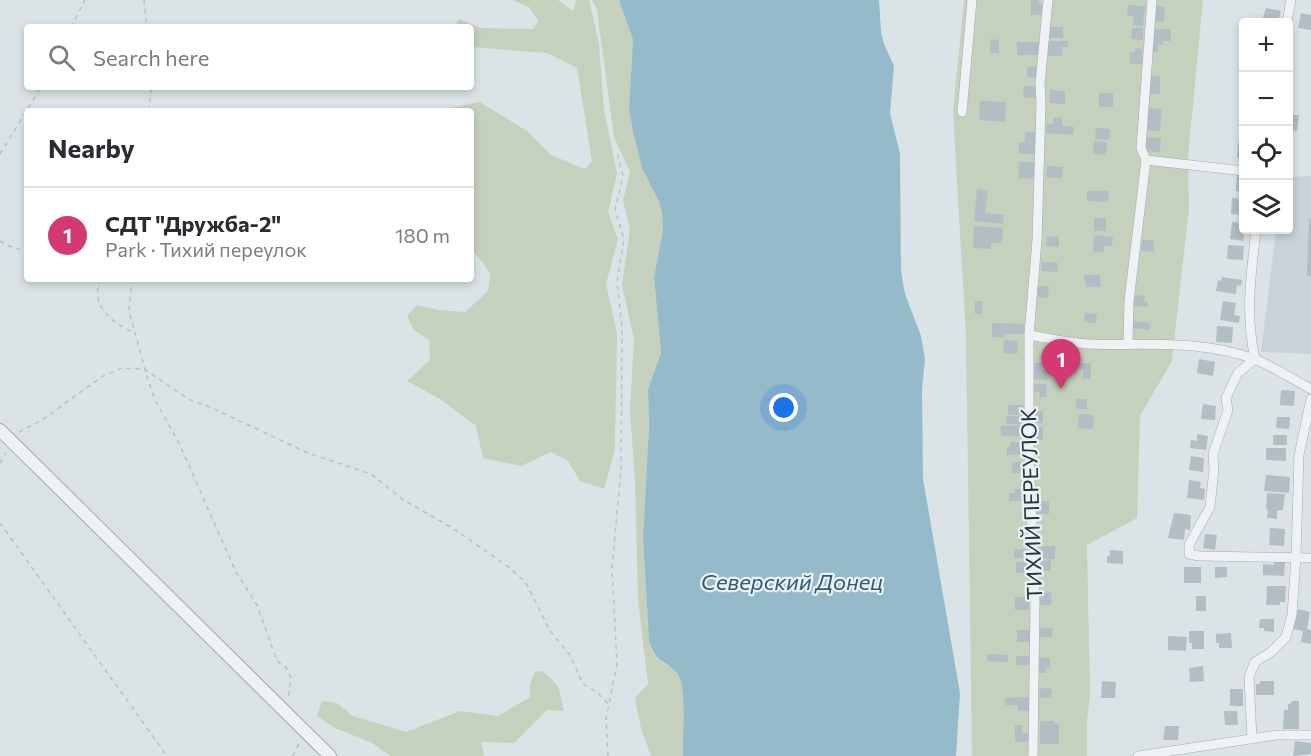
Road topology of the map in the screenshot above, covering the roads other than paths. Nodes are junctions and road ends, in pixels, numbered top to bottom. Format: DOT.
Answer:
graph roads {
  1 [pos="972,0"];
  2 [pos="1048,0"];
  3 [pos="1152,0"];
  4 [pos="1291,0"];
  5 [pos="1288,18"];
  6 [pos="962,111"];
  7 [pos="1146,160"];
  8 [pos="1239,170"];
  9 [pos="1256,234"];
  10 [pos="1029,335"];
  11 [pos="1128,343"];
  12 [pos="1255,359"];
  13 [pos="1311,389"];
  14 [pos="1311,399"];
  15 [pos="0,430"];
  16 [pos="1296,557"];
  17 [pos="1311,558"];
  18 [pos="1311,735"];
  19 [pos="1252,739"];
  20 [pos="330,756"];
  21 [pos="1033,756"];
  22 [pos="1138,756"];
  1 -- 6 [label="street"];
  2 -- 10 [label="street, ТИХИЙ ПЕРЕУЛОК"];
  3 -- 7 [label="street"];
  4 -- 5 [label="street"];
  7 -- 8 [label="street"];
  7 -- 11 [label="street"];
  9 -- 12 [label="street"];
  10 -- 11 [label="street"];
  10 -- 21 [label="street, ТИХИЙ ПЕРЕУЛОК"];
  11 -- 12 [label="street"];
  12 -- 13 [label="street"];
  12 -- 16 [label="street"];
  14 -- 16 [label="street"];
  15 -- 20 [label="street"];
  16 -- 17 [label="street"];
  16 -- 19 [label="street"];
  18 -- 19 [label="street"];
  19 -- 22 [label="street"];
}
